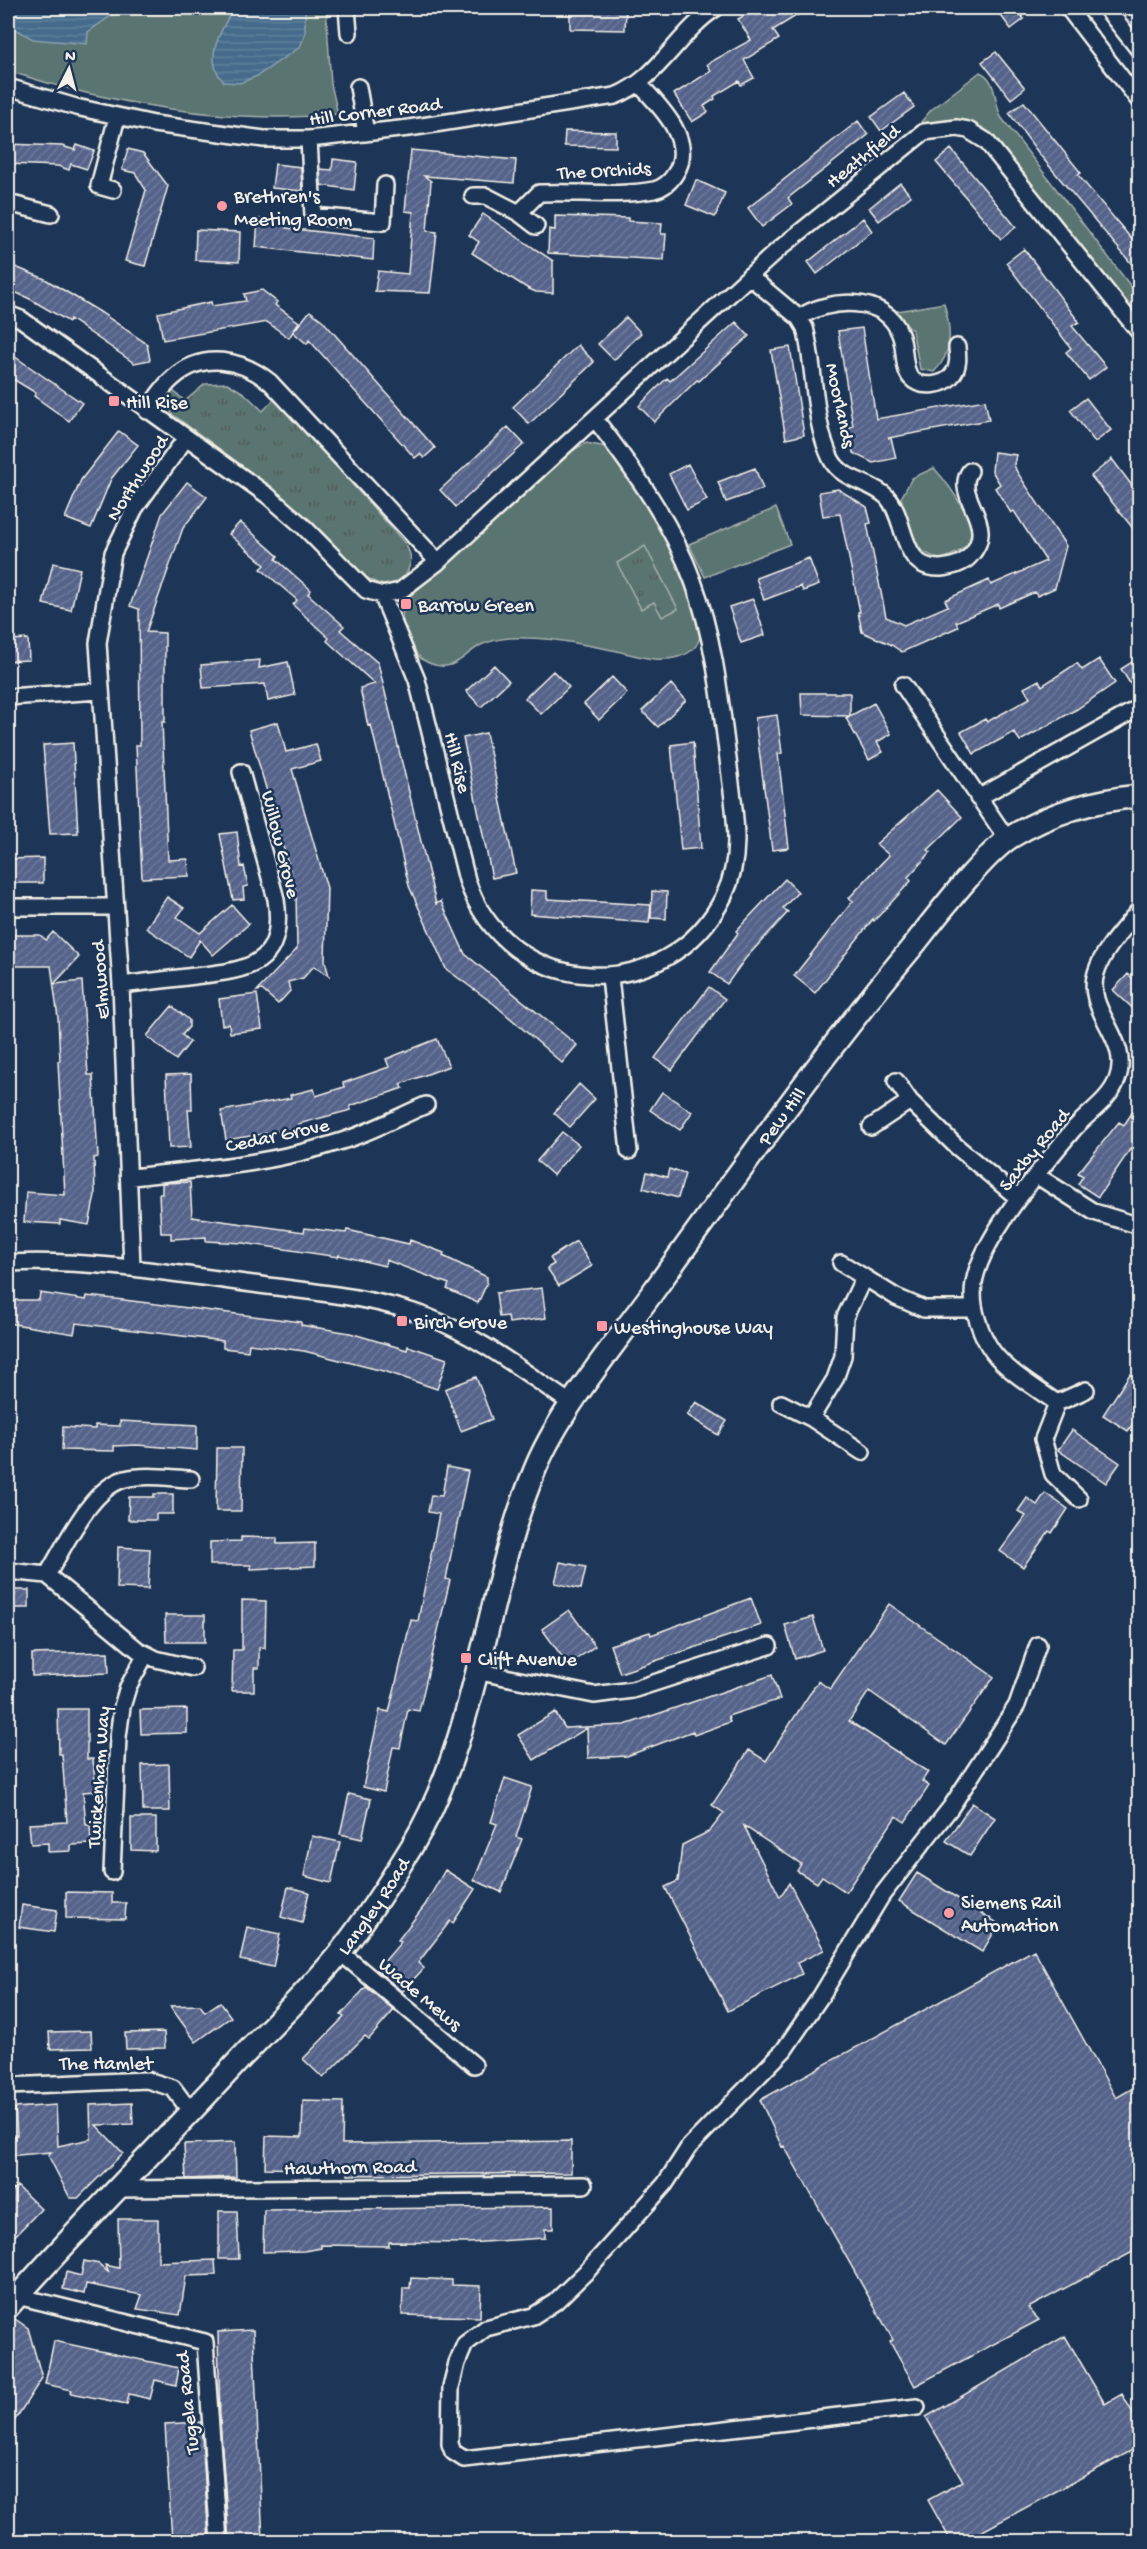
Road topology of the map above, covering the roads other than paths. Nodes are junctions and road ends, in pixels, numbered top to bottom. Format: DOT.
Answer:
graph roads {
  1 [pos="347,8"];
  2 [pos="716,8"];
  3 [pos="1106,8"];
  4 [pos="1073,9"];
  5 [pos="349,33"];
  6 [pos="1140,51"];
  7 [pos="639,84"];
  8 [pos="8,87"];
  9 [pos="358,87"];
  10 [pos="1140,102"];
  11 [pos="117,117"];
  12 [pos="366,133"];
  13 [pos="309,139"];
  14 [pos="385,185"];
  15 [pos="113,190"];
  16 [pos="472,196"];
  17 [pos="8,203"];
  18 [pos="519,213"];
  19 [pos="51,214"];
  20 [pos="536,226"];
  21 [pos="749,276"];
  22 [pos="8,314"];
  23 [pos="799,318"];
  24 [pos="1140,333"];
  25 [pos="957,347"];
  26 [pos="147,411"];
  27 [pos="595,419"];
  28 [pos="186,438"];
  29 [pos="970,471"];
  30 [pos="438,562"];
  31 [pos="382,595"];
  32 [pos="98,643"];
  33 [pos="903,685"];
  34 [pos="100,691"];
  35 [pos="8,697"];
  36 [pos="1140,707"];
  37 [pos="241,772"];
  38 [pos="1140,796"];
  39 [pos="978,798"];
  40 [pos="1007,839"];
  41 [pos="8,907"];
  42 [pos="116,907"];
  43 [pos="1140,909"];
  44 [pos="610,977"];
  45 [pos="122,985"];
  46 [pos="896,1081"];
  47 [pos="910,1101"];
  48 [pos="426,1105"];
  49 [pos="871,1127"];
  50 [pos="629,1151"];
  51 [pos="1036,1175"];
  52 [pos="131,1177"];
  53 [pos="1018,1198"];
  54 [pos="1140,1226"];
  55 [pos="8,1263"];
  56 [pos="841,1263"];
  57 [pos="132,1267"];
  58 [pos="864,1277"];
  59 [pos="974,1309"];
  60 [pos="1086,1390"];
  61 [pos="781,1403"];
  62 [pos="1057,1403"];
  63 [pos="572,1404"];
  64 [pos="811,1418"];
  65 [pos="862,1452"];
  66 [pos="190,1479"];
  67 [pos="1080,1499"];
  68 [pos="8,1571"];
  69 [pos="47,1575"];
  70 [pos="1038,1645"];
  71 [pos="769,1646"];
  72 [pos="146,1654"];
  73 [pos="193,1668"];
  74 [pos="475,1671"];
  75 [pos="112,1872"];
  76 [pos="340,1952"];
  77 [pos="474,2066"];
  78 [pos="8,2086"];
  79 [pos="191,2112"];
  80 [pos="584,2185"];
  81 [pos="116,2189"];
  82 [pos="12,2301"];
  83 [pos="917,2407"];
  84 [pos="219,2541"];
  1 -- 5 [label="street"];
  2 -- 7 [label="street, Hill Corner Road"];
  3 -- 6 [label="street"];
  4 -- 10 [label="street"];
  7 -- 12 [label="street, Hill Corner Road"];
  7 -- 18 [label="street, The Orchids"];
  8 -- 11 [label="street, Hill Corner Road"];
  9 -- 12 [label="street"];
  11 -- 13 [label="street, Hill Corner Road"];
  11 -- 15 [label="street"];
  12 -- 13 [label="street, Hill Corner Road"];
  13 -- 14 [label="street"];
  16 -- 18 [label="street"];
  17 -- 19 [label="street"];
  18 -- 20 [label="street"];
  21 -- 23 [label="street"];
  21 -- 24 [label="street, Heathfield"];
  21 -- 27 [label="street, Heathfield"];
  22 -- 26 [label="street"];
  23 -- 25 [label="street"];
  23 -- 29 [label="street, Moorlands"];
  26 -- 28 [label="street"];
  26 -- 30 [label="street"];
  27 -- 30 [label="street"];
  27 -- 44 [label="street, Hill Rise"];
  28 -- 31 [label="street"];
  28 -- 32 [label="street, Northwood"];
  30 -- 31 [label="street"];
  31 -- 44 [label="street, Hill Rise"];
  32 -- 34 [label="street, Elmwood"];
  33 -- 39 [label="street"];
  34 -- 35 [label="street"];
  34 -- 42 [label="street, Elmwood"];
  36 -- 39 [label="street"];
  37 -- 45 [label="street, Willow Grove"];
  38 -- 40 [label="main road, Pew Hill"];
  39 -- 40 [label="street"];
  40 -- 63 [label="main road, Pew Hill"];
  41 -- 42 [label="street"];
  42 -- 45 [label="street, Elmwood"];
  43 -- 51 [label="street, Saxby Road"];
  44 -- 50 [label="street"];
  45 -- 52 [label="street, Elmwood"];
  46 -- 47 [label="street"];
  47 -- 49 [label="street"];
  47 -- 53 [label="street"];
  48 -- 52 [label="street, Cedar Grove"];
  51 -- 53 [label="street, Saxby Road"];
  51 -- 54 [label="street"];
  52 -- 57 [label="street, Elmwood"];
  53 -- 59 [label="street, Saxby Road"];
  55 -- 57 [label="street"];
  56 -- 58 [label="street"];
  57 -- 63 [label="street"];
  58 -- 59 [label="street"];
  58 -- 64 [label="street"];
  59 -- 62 [label="street, Saxby Road"];
  60 -- 62 [label="street"];
  61 -- 64 [label="street"];
  62 -- 67 [label="street"];
  63 -- 74 [label="main road, Langley Road"];
  64 -- 65 [label="street"];
  66 -- 69 [label="street"];
  68 -- 69 [label="street"];
  69 -- 72 [label="street"];
  70 -- 83 [label="street"];
  71 -- 74 [label="street"];
  72 -- 73 [label="street"];
  72 -- 75 [label="street, Twickenham Way"];
  74 -- 76 [label="main road, Langley Road"];
  76 -- 77 [label="street, Wade Mews"];
  76 -- 79 [label="main road, Langley Road"];
  78 -- 79 [label="street, The Hamlet"];
  79 -- 81 [label="main road, Langley Road"];
  80 -- 81 [label="street, Hawthorn Road"];
  81 -- 82 [label="main road, Langley Road"];
  82 -- 84 [label="street, Tugela Road"];
}
